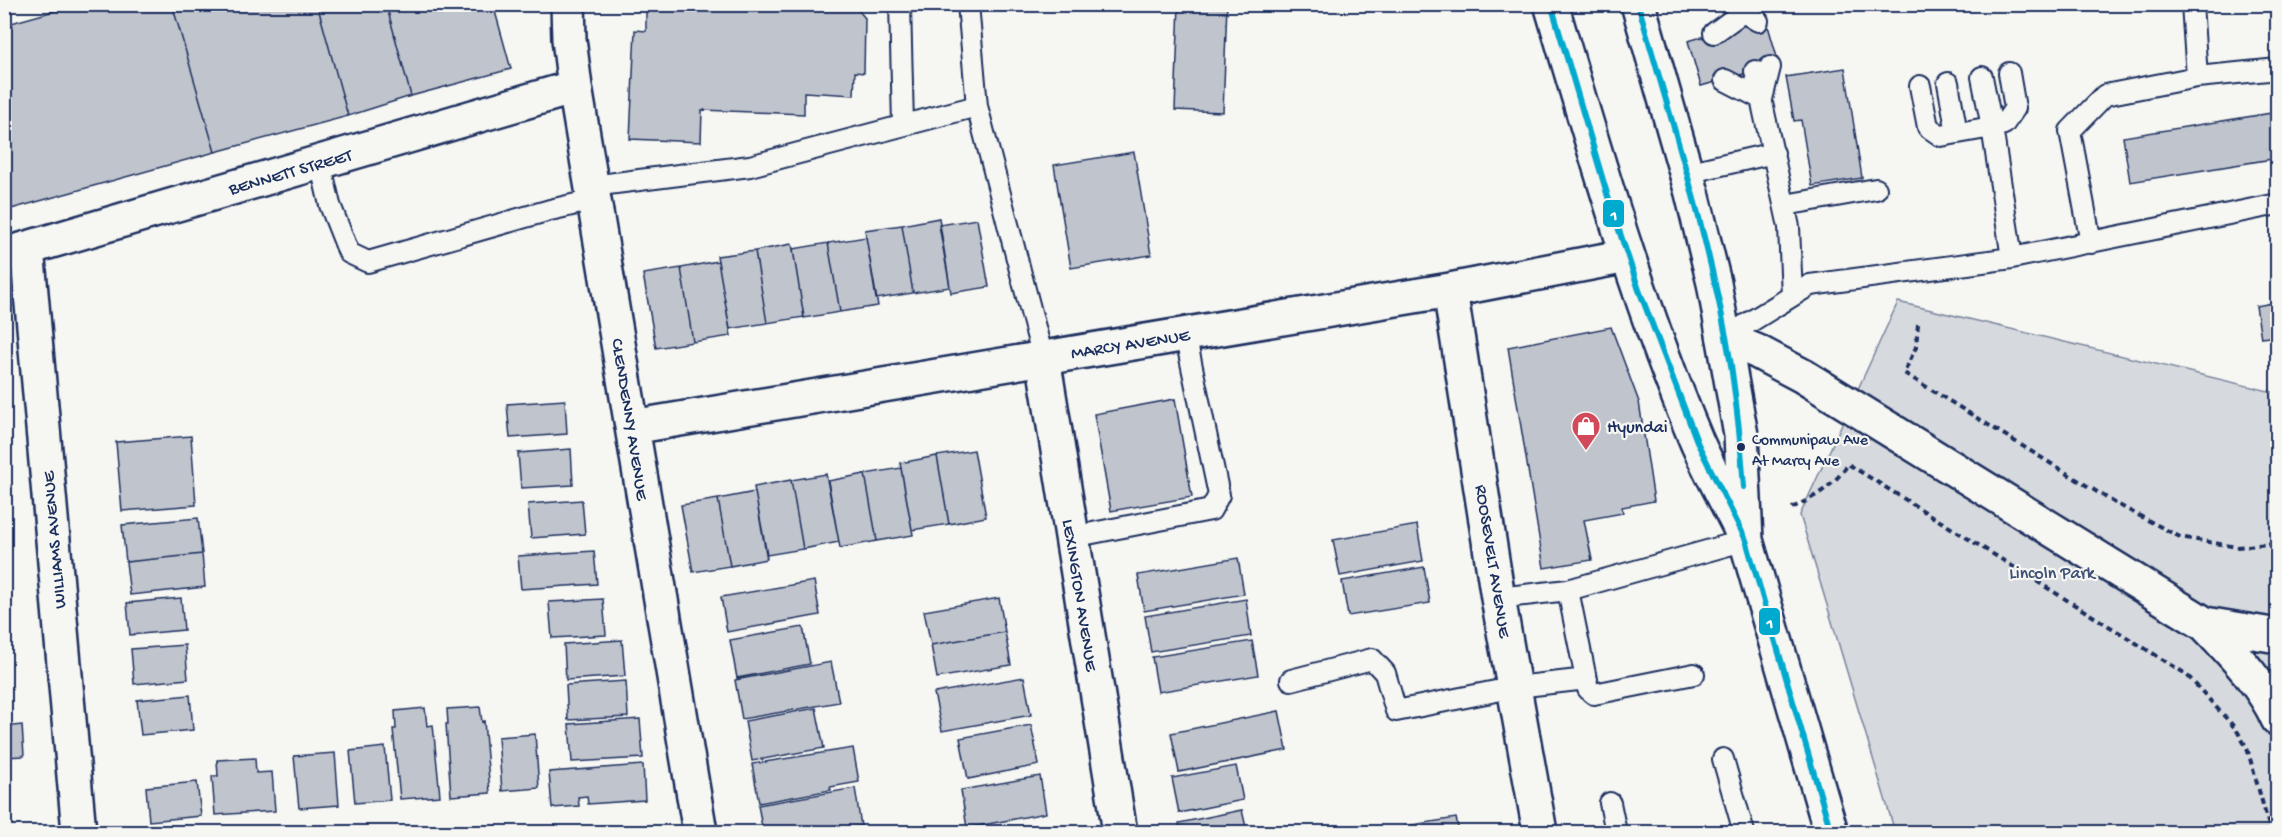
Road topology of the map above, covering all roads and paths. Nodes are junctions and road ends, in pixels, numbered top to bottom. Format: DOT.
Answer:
graph roads {
  1 [pos="568,4"];
  2 [pos="900,4"];
  3 [pos="968,4"];
  4 [pos="1551,4"];
  5 [pos="1638,4"];
  6 [pos="2192,4"];
  7 [pos="1748,16"];
  8 [pos="1714,33"];
  9 [pos="2277,69"];
  10 [pos="1762,70"];
  11 [pos="2009,74"];
  12 [pos="1982,77"];
  13 [pos="2197,77"];
  14 [pos="1725,80"];
  15 [pos="1948,83"];
  16 [pos="1920,86"];
  17 [pos="575,87"];
  18 [pos="1762,99"];
  19 [pos="977,106"];
  20 [pos="903,125"];
  21 [pos="1992,127"];
  22 [pos="1958,133"];
  23 [pos="1774,153"];
  24 [pos="320,162"];
  25 [pos="1686,173"];
  26 [pos="1876,189"];
  27 [pos="593,193"];
  28 [pos="2277,204"];
  29 [pos="1785,206"];
  30 [pos="2091,243"];
  31 [pos="16,251"];
  32 [pos="1627,256"];
  33 [pos="2012,258"];
  34 [pos="1450,290"];
  35 [pos="1792,296"];
  36 [pos="1918,324"];
  37 [pos="1185,334"];
  38 [pos="1724,338"];
  39 [pos="1043,358"];
  40 [pos="632,427"];
  41 [pos="1792,508"];
  42 [pos="1072,537"];
  43 [pos="1746,540"];
  44 [pos="2277,543"];
  45 [pos="1568,590"];
  46 [pos="1498,598"];
  47 [pos="2205,624"];
  48 [pos="2277,636"];
  49 [pos="1694,674"];
  50 [pos="1587,679"];
  51 [pos="1291,680"];
  52 [pos="1516,687"];
  53 [pos="2277,720"];
  54 [pos="1724,759"];
  55 [pos="1610,803"];
  56 [pos="79,832"];
  57 [pos="700,832"];
  58 [pos="1120,832"];
  59 [pos="1540,832"];
  60 [pos="1616,832"];
  61 [pos="1744,832"];
  62 [pos="1831,832"];
  63 [pos="2267,832"];
  1 -- 17 [label="street, CLENDENNY AVENUE"];
  2 -- 20 [label="lane"];
  3 -- 19 [label="lane"];
  4 -- 32 [label="street"];
  5 -- 25 [label="street"];
  6 -- 13 [label="lane"];
  7 -- 8 [label="lane"];
  9 -- 13 [label="lane"];
  10 -- 18 [label="lane"];
  11 -- 21 [label="lane"];
  12 -- 21 [label="lane"];
  13 -- 30 [label="lane"];
  14 -- 18 [label="lane"];
  15 -- 22 [label="lane"];
  16 -- 22 [label="lane"];
  17 -- 24 [label="street, BENNETT STREET"];
  17 -- 27 [label="street, CLENDENNY AVENUE"];
  18 -- 23 [label="lane"];
  19 -- 20 [label="lane"];
  19 -- 39 [label="lane"];
  20 -- 27 [label="lane"];
  21 -- 22 [label="lane"];
  21 -- 33 [label="lane"];
  23 -- 25 [label="lane"];
  23 -- 29 [label="lane"];
  24 -- 27 [label="lane"];
  24 -- 31 [label="street, BENNETT STREET"];
  25 -- 38 [label="street"];
  26 -- 29 [label="lane"];
  27 -- 40 [label="street, CLENDENNY AVENUE"];
  28 -- 30 [label="lane"];
  29 -- 35 [label="lane"];
  30 -- 33 [label="lane"];
  31 -- 56 [label="street, WILLIAMS AVENUE"];
  32 -- 34 [label="street, MARCY AVENUE"];
  32 -- 43 [label="street"];
  33 -- 35 [label="lane"];
  34 -- 37 [label="street, MARCY AVENUE"];
  34 -- 46 [label="street, ROOSEVELT AVENUE"];
  35 -- 38 [label="lane"];
  36 -- 44 [label="path"];
  37 -- 39 [label="street, MARCY AVENUE"];
  37 -- 42 [label="lane"];
  38 -- 43 [label="street"];
  38 -- 47 [label="street"];
  39 -- 40 [label="street, MARCY AVENUE"];
  39 -- 42 [label="street, LEXINGTON AVENUE"];
  40 -- 57 [label="street, CLENDENNY AVENUE"];
  41 -- 63 [label="path"];
  42 -- 58 [label="street, LEXINGTON AVENUE"];
  43 -- 45 [label="lane"];
  43 -- 62 [label="street"];
  45 -- 46 [label="lane"];
  45 -- 50 [label="lane"];
  46 -- 52 [label="street, ROOSEVELT AVENUE"];
  47 -- 48 [label="street"];
  47 -- 53 [label="street"];
  49 -- 50 [label="lane"];
  50 -- 52 [label="lane"];
  51 -- 52 [label="lane"];
  52 -- 59 [label="street, ROOSEVELT AVENUE"];
  54 -- 61 [label="lane"];
  55 -- 60 [label="lane"];
}
